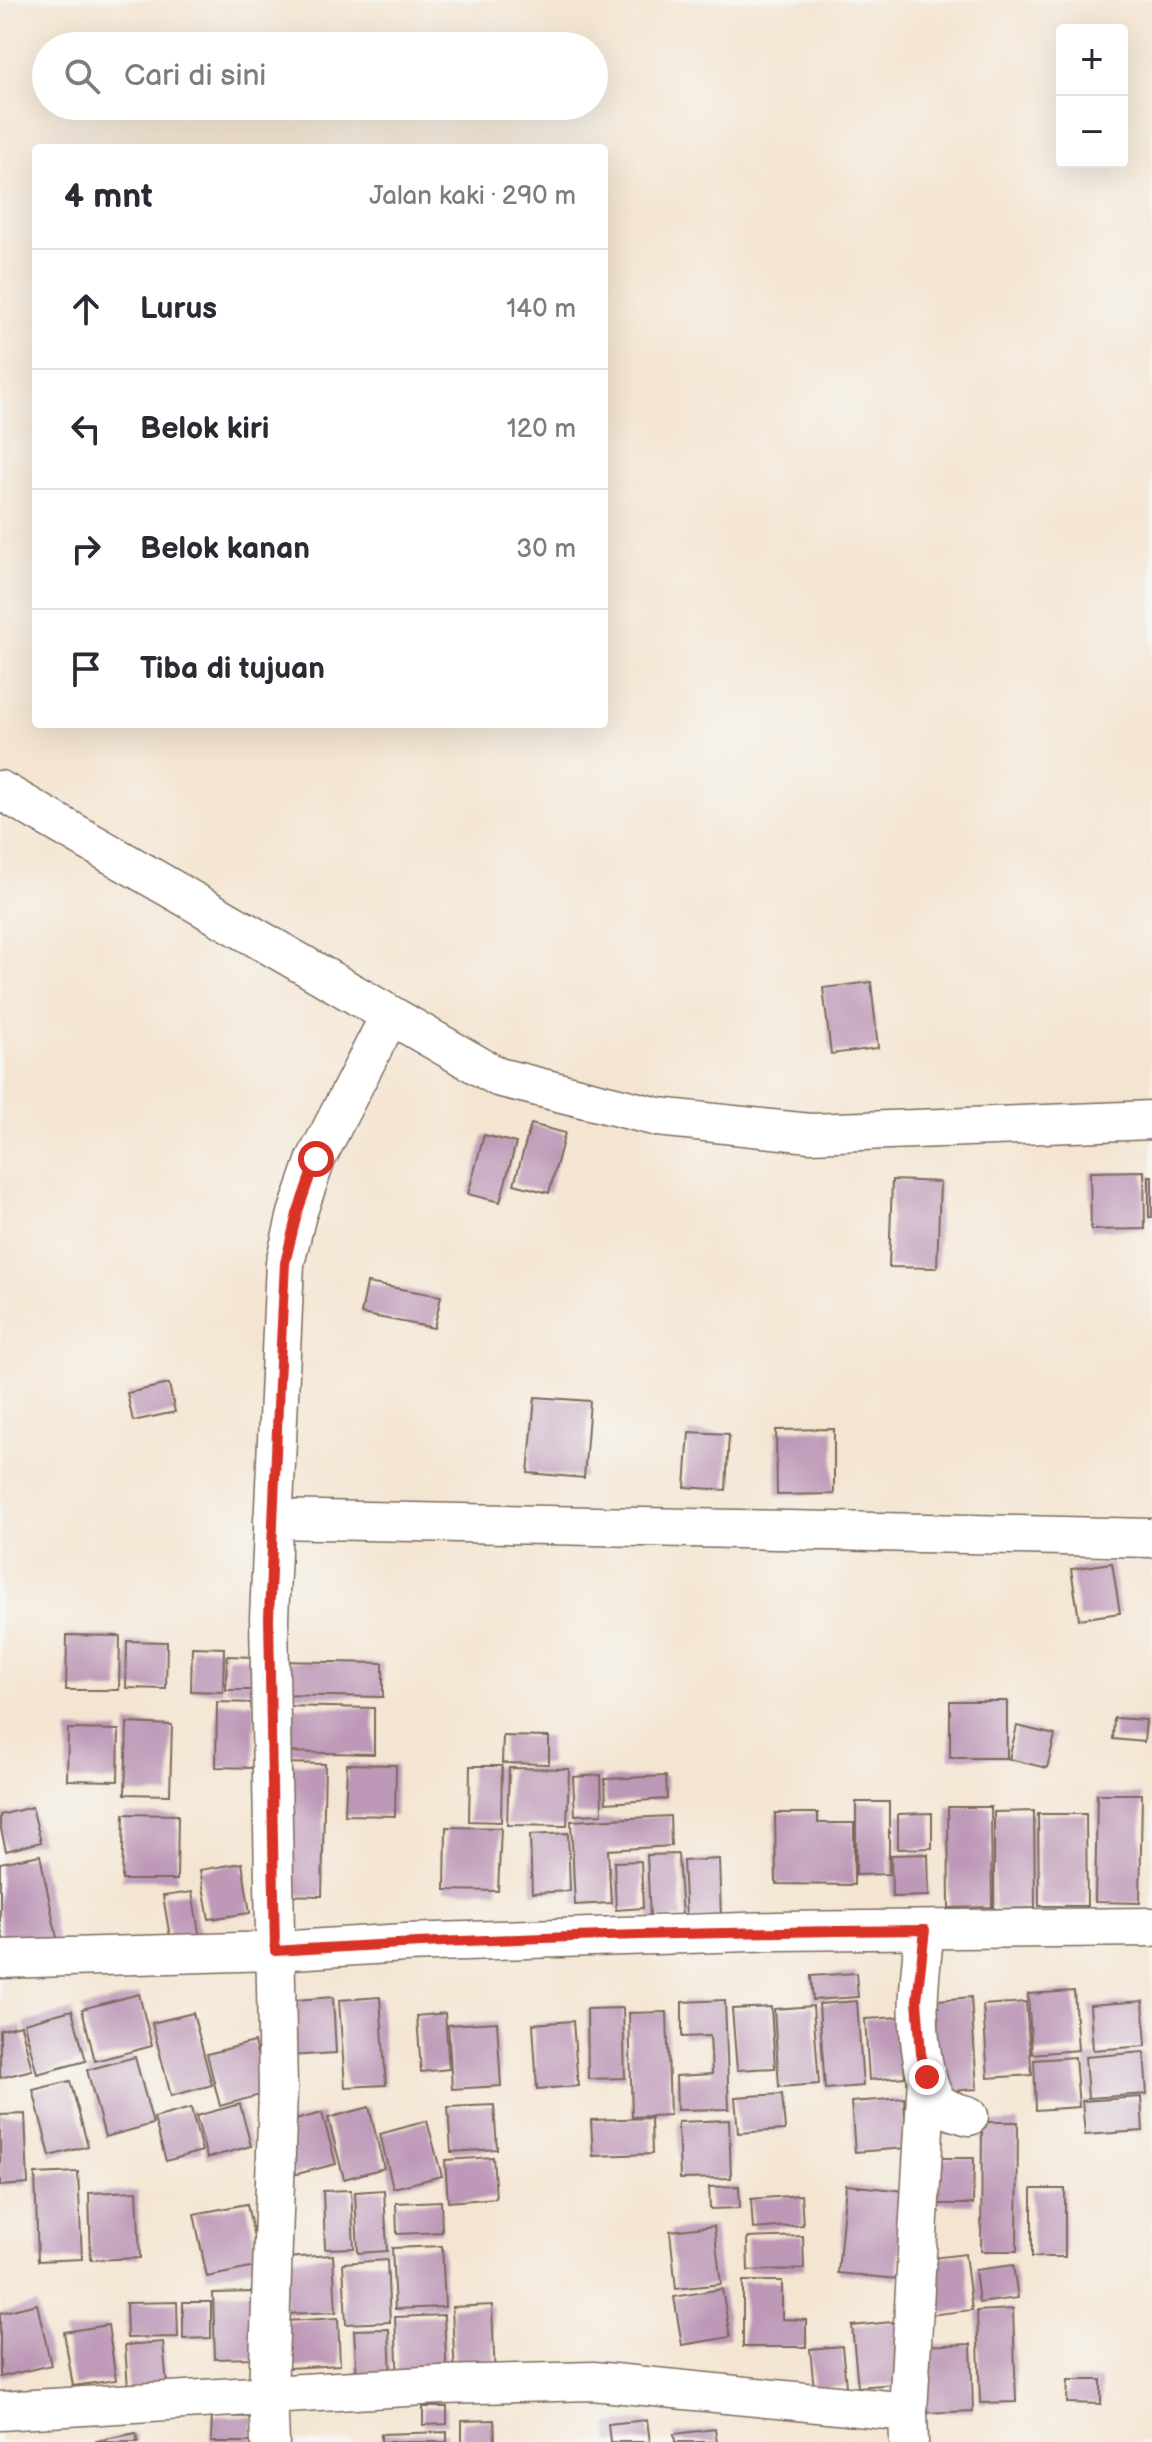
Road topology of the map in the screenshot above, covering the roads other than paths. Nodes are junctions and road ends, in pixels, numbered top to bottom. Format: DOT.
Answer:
graph roads {
  1 [pos="0,790"];
  2 [pos="390,1015"];
  3 [pos="1152,1120"];
  4 [pos="273,1519"];
  5 [pos="1152,1538"];
  6 [pos="1152,1927"];
  7 [pos="925,1930"];
  8 [pos="275,1951"];
  9 [pos="0,1959"];
  10 [pos="927,2077"];
  11 [pos="969,2116"];
  12 [pos="268,2395"];
  13 [pos="0,2411"];
  14 [pos="908,2427"];
  15 [pos="270,2442"];
  1 -- 2 [label="street"];
  2 -- 3 [label="street"];
  2 -- 4 [label="street"];
  4 -- 5 [label="street"];
  4 -- 8 [label="street"];
  6 -- 7 [label="street"];
  7 -- 8 [label="street"];
  7 -- 10 [label="street"];
  8 -- 9 [label="street"];
  8 -- 12 [label="street"];
  10 -- 11 [label="street"];
  10 -- 14 [label="street"];
  12 -- 13 [label="street"];
  12 -- 14 [label="street"];
  12 -- 15 [label="street"];
}
